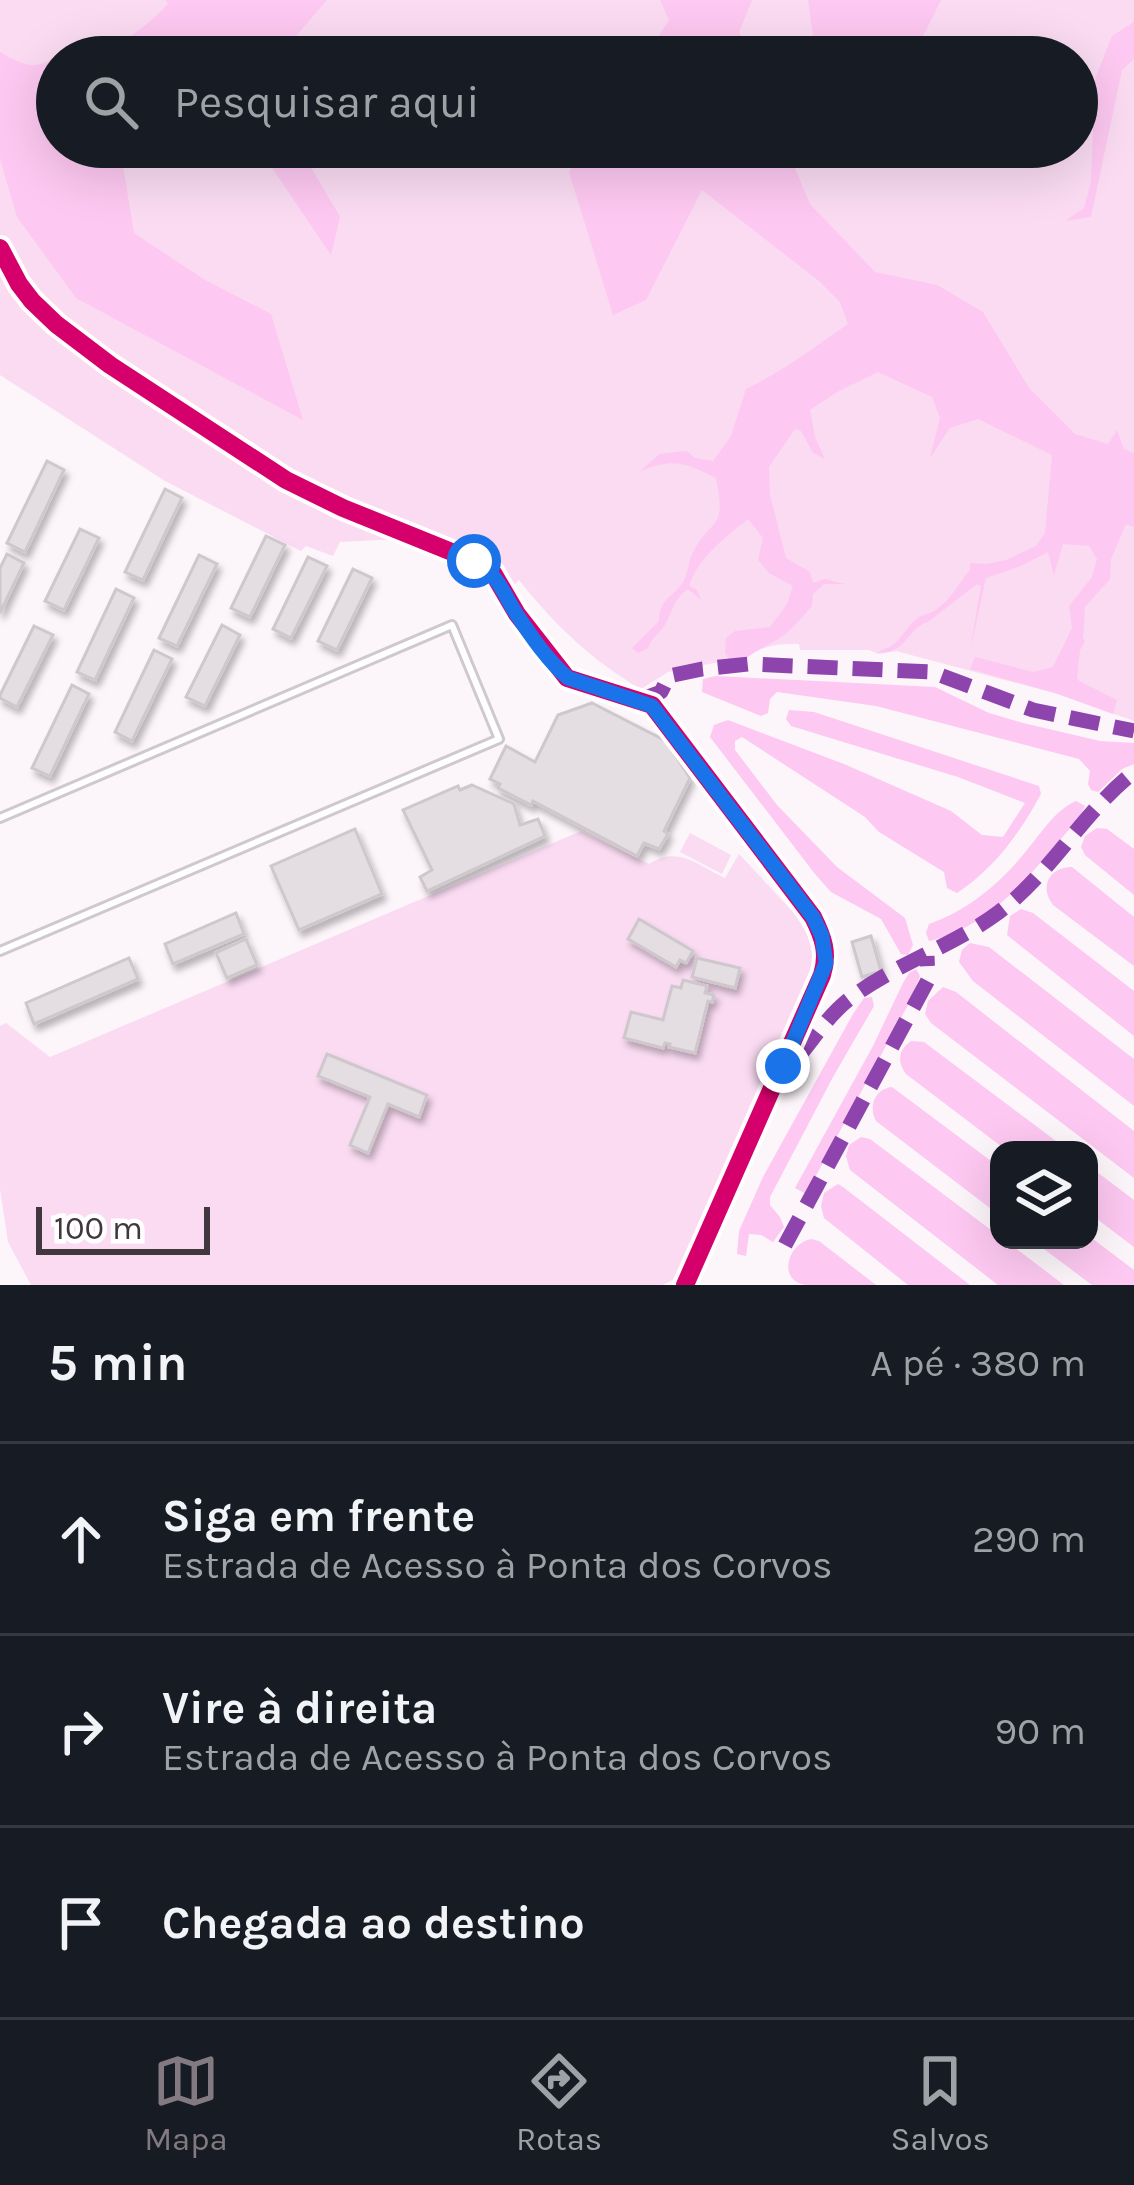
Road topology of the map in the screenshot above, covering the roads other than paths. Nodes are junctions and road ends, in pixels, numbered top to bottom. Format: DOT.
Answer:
graph roads {
  1 [pos="0,248"];
  2 [pos="0,818"];
  3 [pos="0,951"];
  4 [pos="685,1285"];
  1 -- 4 [label="street"];
  2 -- 3 [label="lane"];
}
